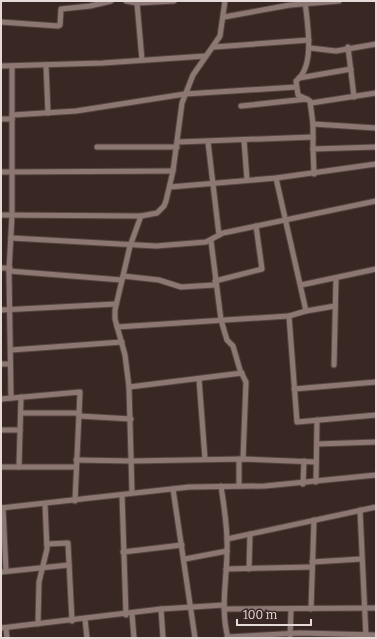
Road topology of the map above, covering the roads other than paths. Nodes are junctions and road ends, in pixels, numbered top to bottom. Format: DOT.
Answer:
graph roads {
  1 [pos="111,1"];
  2 [pos="126,1"];
  3 [pos="174,1"];
  4 [pos="225,1"];
  5 [pos="339,1"];
  6 [pos="306,2"];
  7 [pos="137,4"];
  8 [pos="224,17"];
  9 [pos="1,22"];
  10 [pos="309,40"];
  11 [pos="376,44"];
  12 [pos="214,47"];
  13 [pos="348,47"];
  14 [pos="310,48"];
  15 [pos="206,56"];
  16 [pos="142,60"];
  17 [pos="46,65"];
  18 [pos="1,66"];
  19 [pos="12,67"];
  20 [pos="351,69"];
  21 [pos="299,78"];
  22 [pos="296,87"];
  23 [pos="376,93"];
  24 [pos="185,94"];
  25 [pos="354,97"];
  26 [pos="310,101"];
  27 [pos="241,106"];
  28 [pos="48,113"];
  29 [pos="12,117"];
  30 [pos="1,119"];
  31 [pos="313,124"];
  32 [pos="376,128"];
  33 [pos="313,137"];
  34 [pos="244,140"];
  35 [pos="208,142"];
  36 [pos="177,144"];
  37 [pos="97,147"];
  38 [pos="376,147"];
  39 [pos="314,149"];
  40 [pos="376,164"];
  41 [pos="174,171"];
  42 [pos="1,172"];
  43 [pos="12,173"];
  44 [pos="314,174"];
  45 [pos="276,178"];
  46 [pos="247,180"];
  47 [pos="212,184"];
  48 [pos="170,187"];
  49 [pos="376,201"];
  50 [pos="1,215"];
  51 [pos="12,215"];
  52 [pos="141,216"];
  53 [pos="285,220"];
  54 [pos="256,226"];
  55 [pos="219,236"];
  56 [pos="11,238"];
  57 [pos="211,241"];
  58 [pos="130,246"];
  59 [pos="1,268"];
  60 [pos="9,269"];
  61 [pos="376,269"];
  62 [pos="123,278"];
  63 [pos="336,278"];
  64 [pos="215,283"];
  65 [pos="301,285"];
  66 [pos="116,304"];
  67 [pos="335,306"];
  68 [pos="1,310"];
  69 [pos="10,310"];
  70 [pos="306,311"];
  71 [pos="290,316"];
  72 [pos="221,320"];
  73 [pos="117,327"];
  74 [pos="122,342"];
  75 [pos="11,350"];
  76 [pos="1,364"];
  77 [pos="10,364"];
  78 [pos="334,365"];
  79 [pos="242,373"];
  80 [pos="199,379"];
  81 [pos="376,382"];
  82 [pos="129,387"];
  83 [pos="294,389"];
  84 [pos="21,397"];
  85 [pos="1,398"];
  86 [pos="10,398"];
  87 [pos="21,413"];
  88 [pos="79,415"];
  89 [pos="376,415"];
  90 [pos="131,419"];
  91 [pos="317,420"];
  92 [pos="1,430"];
  93 [pos="20,430"];
  94 [pos="376,442"];
  95 [pos="317,444"];
  96 [pos="205,459"];
  97 [pos="241,459"];
  98 [pos="76,460"];
  99 [pos="132,461"];
  100 [pos="304,461"];
  101 [pos="316,462"];
  102 [pos="1,467"];
  103 [pos="19,467"];
  104 [pos="76,467"];
  105 [pos="376,475"];
  106 [pos="316,482"];
  107 [pos="304,484"];
  108 [pos="221,486"];
  109 [pos="239,486"];
  110 [pos="174,489"];
  111 [pos="132,493"];
  112 [pos="122,494"];
  113 [pos="75,501"];
  114 [pos="44,504"];
  115 [pos="376,506"];
  116 [pos="2,508"];
  117 [pos="360,510"];
  118 [pos="314,520"];
  119 [pos="250,534"];
  120 [pos="227,539"];
  121 [pos="47,544"];
  122 [pos="182,545"];
  123 [pos="227,550"];
  124 [pos="123,552"];
  125 [pos="185,559"];
  126 [pos="361,559"];
  127 [pos="312,565"];
  128 [pos="69,566"];
  129 [pos="42,568"];
  130 [pos="226,569"];
  131 [pos="249,569"];
  132 [pos="4,571"];
  133 [pos="192,606"];
  134 [pos="224,607"];
  135 [pos="376,608"];
  136 [pos="161,609"];
  137 [pos="291,609"];
  138 [pos="311,609"];
  139 [pos="364,609"];
  140 [pos="132,614"];
  141 [pos="126,615"];
  142 [pos="85,619"];
  143 [pos="72,621"];
  144 [pos="38,624"];
  145 [pos="4,628"];
  146 [pos="376,635"];
  147 [pos="290,636"];
  148 [pos="366,636"];
  149 [pos="7,638"];
  150 [pos="87,638"];
  151 [pos="134,638"];
  152 [pos="163,638"];
  153 [pos="195,638"];
  154 [pos="228,638"];
  1 -- 9 [label="street"];
  2 -- 7 [label="street"];
  3 -- 7 [label="street"];
  4 -- 8 [label="street"];
  5 -- 6 [label="street"];
  6 -- 8 [label="street"];
  6 -- 10 [label="street"];
  7 -- 16 [label="street"];
  8 -- 12 [label="street"];
  10 -- 12 [label="street"];
  10 -- 14 [label="street"];
  11 -- 13 [label="street"];
  12 -- 15 [label="street"];
  13 -- 14 [label="street"];
  13 -- 20 [label="street"];
  14 -- 21 [label="street"];
  15 -- 16 [label="street"];
  15 -- 24 [label="street"];
  16 -- 17 [label="street"];
  17 -- 19 [label="street"];
  17 -- 28 [label="street"];
  18 -- 19 [label="street"];
  19 -- 29 [label="street"];
  20 -- 21 [label="street"];
  20 -- 25 [label="street"];
  21 -- 22 [label="street"];
  22 -- 24 [label="street"];
  22 -- 26 [label="street"];
  23 -- 25 [label="street"];
  24 -- 28 [label="street"];
  24 -- 36 [label="street"];
  25 -- 26 [label="street"];
  26 -- 27 [label="street"];
  26 -- 31 [label="street"];
  28 -- 29 [label="street"];
  29 -- 30 [label="street"];
  29 -- 43 [label="street"];
  31 -- 32 [label="street"];
  31 -- 33 [label="street"];
  33 -- 34 [label="street"];
  33 -- 39 [label="street"];
  34 -- 35 [label="street"];
  34 -- 46 [label="street"];
  35 -- 36 [label="street"];
  35 -- 47 [label="street"];
  36 -- 37 [label="street"];
  36 -- 41 [label="street"];
  38 -- 39 [label="street"];
  39 -- 44 [label="street"];
  40 -- 44 [label="street"];
  41 -- 43 [label="street"];
  41 -- 48 [label="street"];
  42 -- 43 [label="street"];
  43 -- 51 [label="street"];
  44 -- 45 [label="street"];
  45 -- 46 [label="street"];
  45 -- 53 [label="street"];
  46 -- 47 [label="street"];
  47 -- 48 [label="street"];
  47 -- 55 [label="street"];
  48 -- 52 [label="street"];
  49 -- 53 [label="street"];
  50 -- 51 [label="street"];
  51 -- 52 [label="street"];
  51 -- 56 [label="street"];
  52 -- 58 [label="street"];
  53 -- 54 [label="street"];
  53 -- 65 [label="street"];
  54 -- 55 [label="street"];
  54 -- 64 [label="street"];
  55 -- 57 [label="street"];
  56 -- 58 [label="street"];
  56 -- 60 [label="street"];
  57 -- 58 [label="street"];
  57 -- 64 [label="street"];
  58 -- 62 [label="street"];
  59 -- 60 [label="street"];
  60 -- 62 [label="street"];
  60 -- 69 [label="street"];
  61 -- 63 [label="street"];
  62 -- 64 [label="street"];
  62 -- 66 [label="street"];
  63 -- 65 [label="street"];
  63 -- 67 [label="street"];
  64 -- 72 [label="street"];
  65 -- 70 [label="street"];
  66 -- 69 [label="street"];
  66 -- 73 [label="street"];
  67 -- 70 [label="street"];
  67 -- 78 [label="street"];
  68 -- 69 [label="street"];
  69 -- 75 [label="street"];
  70 -- 71 [label="street"];
  71 -- 72 [label="street"];
  71 -- 83 [label="street"];
  72 -- 73 [label="street"];
  72 -- 79 [label="street"];
  73 -- 74 [label="street"];
  74 -- 75 [label="street"];
  74 -- 82 [label="street"];
  75 -- 77 [label="street"];
  76 -- 77 [label="street"];
  77 -- 86 [label="street"];
  79 -- 80 [label="street"];
  79 -- 97 [label="street"];
  80 -- 82 [label="street"];
  80 -- 96 [label="street"];
  81 -- 83 [label="street"];
  82 -- 90 [label="street"];
  83 -- 91 [label="street"];
  84 -- 86 [label="street"];
  84 -- 87 [label="street"];
  84 -- 88 [label="street"];
  85 -- 86 [label="street"];
  87 -- 88 [label="street"];
  87 -- 93 [label="street"];
  88 -- 90 [label="street"];
  88 -- 98 [label="street"];
  89 -- 91 [label="street"];
  90 -- 99 [label="street"];
  91 -- 95 [label="street"];
  92 -- 93 [label="street"];
  93 -- 103 [label="street"];
  94 -- 95 [label="street"];
  95 -- 101 [label="street"];
  96 -- 97 [label="street"];
  96 -- 99 [label="street"];
  97 -- 100 [label="street"];
  97 -- 109 [label="street"];
  98 -- 99 [label="street"];
  98 -- 104 [label="street"];
  99 -- 111 [label="street"];
  100 -- 101 [label="street"];
  100 -- 107 [label="street"];
  101 -- 106 [label="street"];
  102 -- 103 [label="street"];
  103 -- 104 [label="street"];
  104 -- 113 [label="street"];
  105 -- 106 [label="street"];
  106 -- 107 [label="street"];
  107 -- 109 [label="street"];
  108 -- 109 [label="street"];
  108 -- 110 [label="street"];
  108 -- 120 [label="street"];
  110 -- 111 [label="street"];
  110 -- 122 [label="street"];
  111 -- 112 [label="street"];
  112 -- 113 [label="street"];
  112 -- 124 [label="street"];
  113 -- 114 [label="street"];
  114 -- 116 [label="street"];
  114 -- 121 [label="street"];
  115 -- 117 [label="street"];
  116 -- 132 [label="street"];
  117 -- 118 [label="street"];
  117 -- 126 [label="street"];
  118 -- 119 [label="street"];
  118 -- 127 [label="street"];
  119 -- 120 [label="street"];
  119 -- 131 [label="street"];
  120 -- 123 [label="street"];
  121 -- 128 [label="street"];
  121 -- 129 [label="street"];
  122 -- 124 [label="street"];
  122 -- 125 [label="street"];
  123 -- 125 [label="street"];
  123 -- 130 [label="street"];
  124 -- 141 [label="street"];
  125 -- 133 [label="street"];
  126 -- 127 [label="street"];
  126 -- 139 [label="street"];
  127 -- 131 [label="street"];
  127 -- 138 [label="street"];
  128 -- 129 [label="street"];
  128 -- 143 [label="street"];
  129 -- 132 [label="street"];
  129 -- 144 [label="street"];
  130 -- 131 [label="street"];
  130 -- 134 [label="street"];
  133 -- 134 [label="street"];
  133 -- 136 [label="street"];
  133 -- 153 [label="street"];
  134 -- 137 [label="street"];
  134 -- 154 [label="street"];
  135 -- 139 [label="street"];
  136 -- 140 [label="street"];
  136 -- 152 [label="street"];
  137 -- 138 [label="street"];
  137 -- 147 [label="street"];
  138 -- 139 [label="street"];
  139 -- 148 [label="street"];
  140 -- 141 [label="street"];
  140 -- 151 [label="street"];
  141 -- 142 [label="street"];
  142 -- 143 [label="street"];
  142 -- 150 [label="street"];
  143 -- 144 [label="street"];
  144 -- 145 [label="street"];
  145 -- 149 [label="street"];
  146 -- 148 [label="street"];
  147 -- 148 [label="street"];
  147 -- 154 [label="street"];
}
